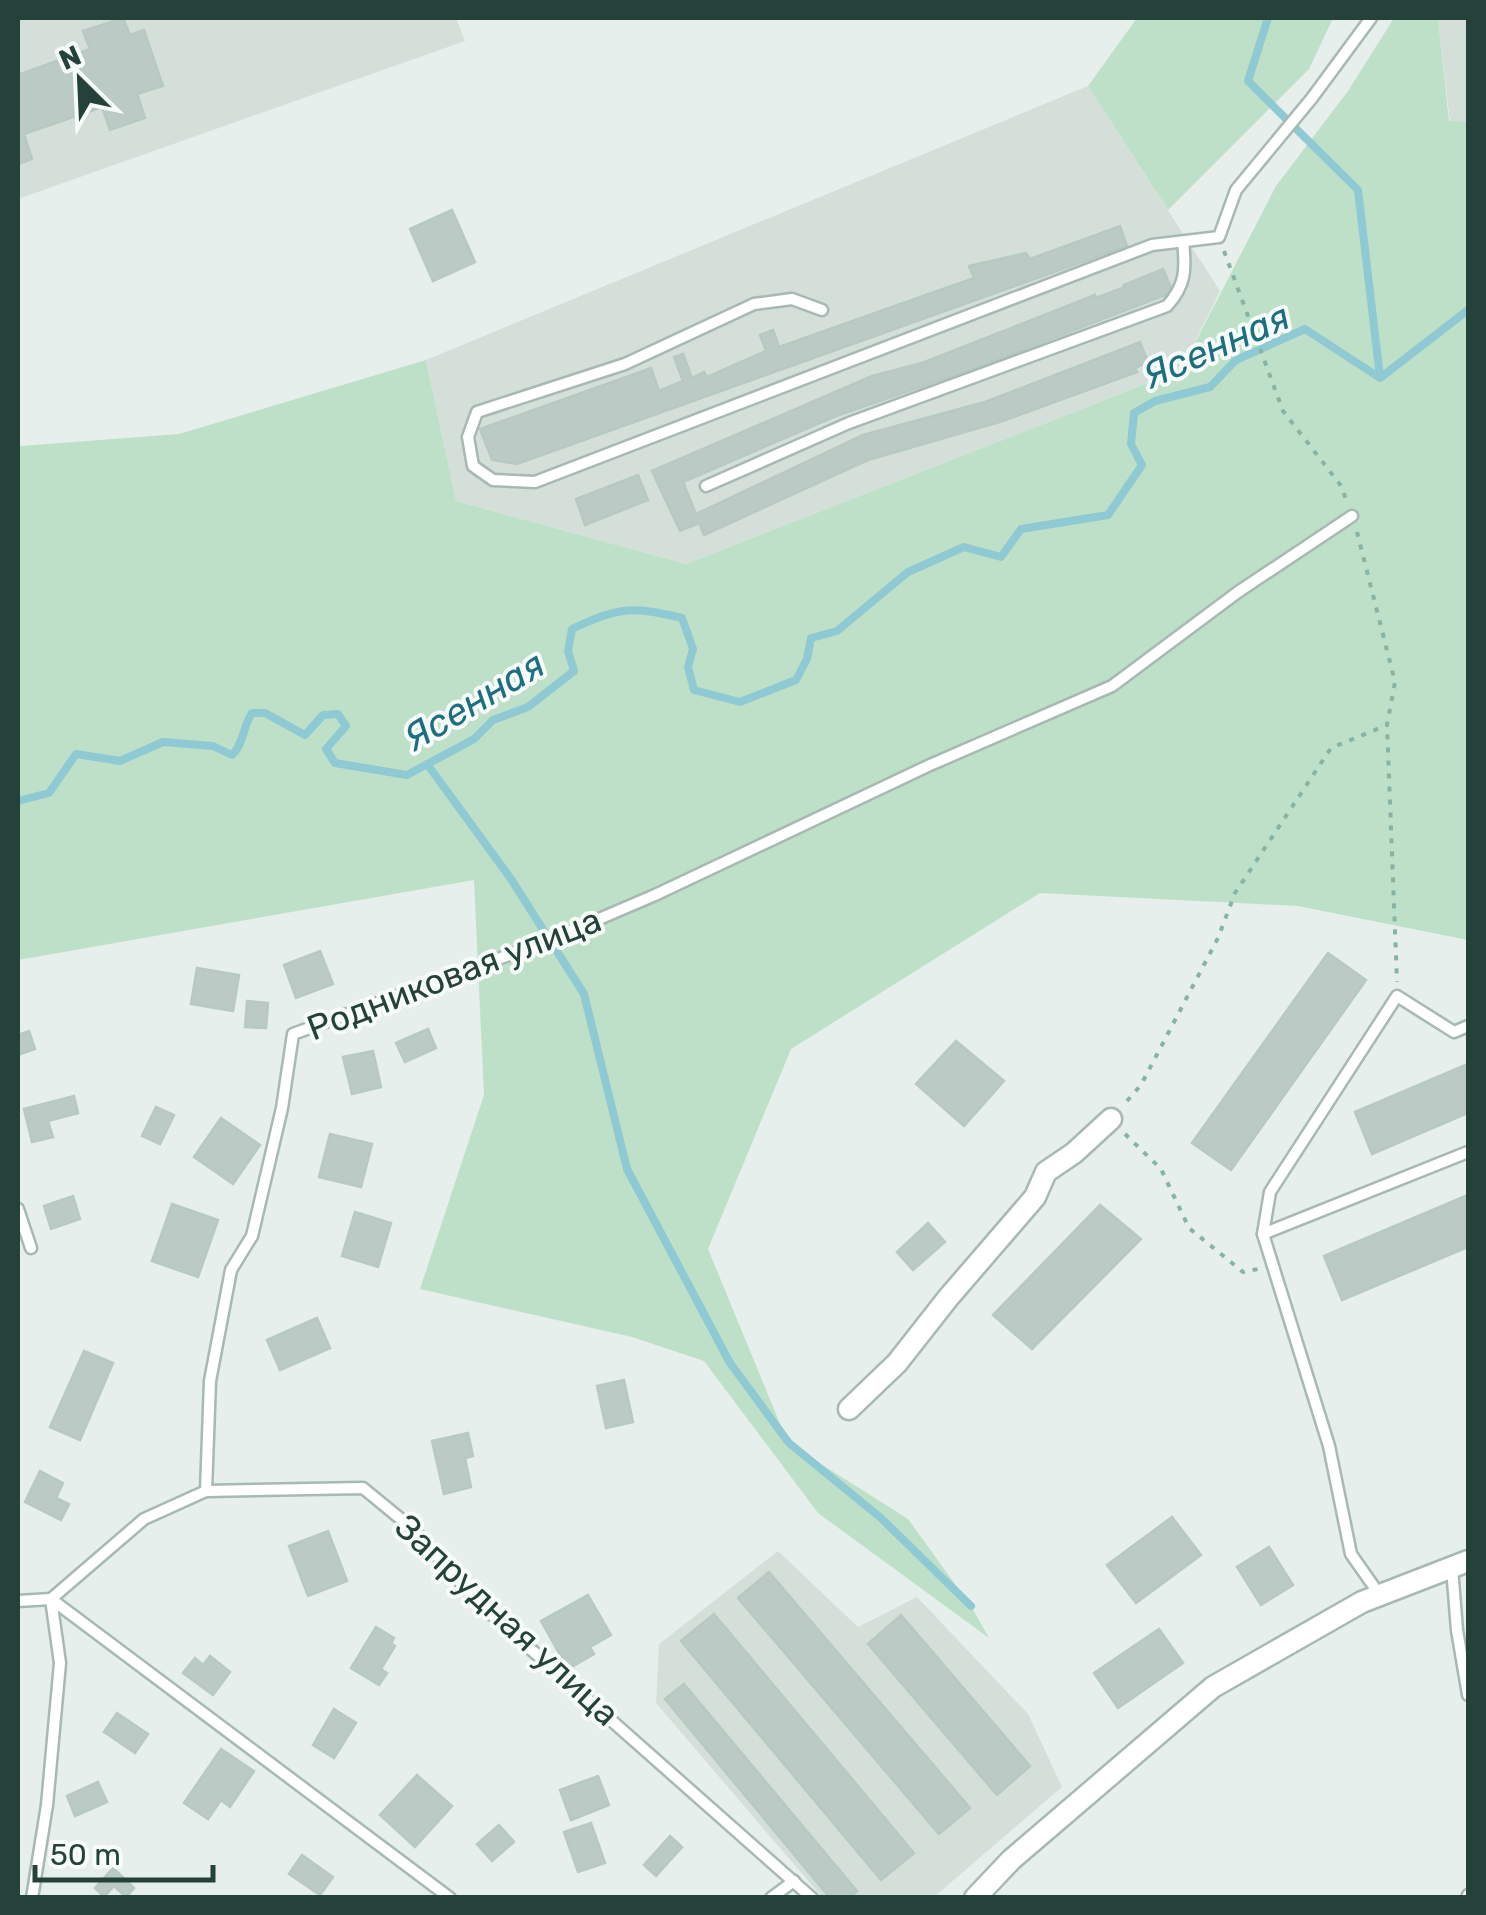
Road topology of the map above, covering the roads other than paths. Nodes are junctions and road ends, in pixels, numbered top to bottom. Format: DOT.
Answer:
graph roads {
  1 [pos="1370,18"];
  2 [pos="1182,242"];
  3 [pos="822,310"];
  4 [pos="706,486"];
  5 [pos="1352,516"];
  6 [pos="1468,1026"];
  7 [pos="1111,1119"];
  8 [pos="1468,1152"];
  9 [pos="18,1209"];
  10 [pos="1263,1234"];
  11 [pos="31,1248"];
  12 [pos="849,1409"];
  13 [pos="206,1491"];
  14 [pos="1460,1564"];
  15 [pos="1380,1595"];
  16 [pos="51,1600"];
  17 [pos="18,1601"];
  18 [pos="1468,1695"];
  19 [pos="794,1881"];
  20 [pos="32,1898"];
  21 [pos="450,1898"];
  22 [pos="771,1898"];
  23 [pos="812,1898"];
  24 [pos="975,1898"];
  1 -- 2 [label="lane"];
  2 -- 3 [label="lane"];
  2 -- 4 [label="lane"];
  5 -- 13 [label="lane, Родниковая улица"];
  6 -- 10 [label="lane"];
  7 -- 12 [label="street"];
  8 -- 10 [label="lane"];
  9 -- 11 [label="lane"];
  10 -- 15 [label="lane"];
  13 -- 16 [label="lane"];
  13 -- 19 [label="lane, Запрудная улица"];
  14 -- 15 [label="street"];
  14 -- 18 [label="lane"];
  15 -- 24 [label="street"];
  16 -- 17 [label="lane"];
  16 -- 20 [label="lane"];
  16 -- 21 [label="lane"];
  19 -- 22 [label="lane"];
  19 -- 23 [label="lane, Запрудная улица"];
}
